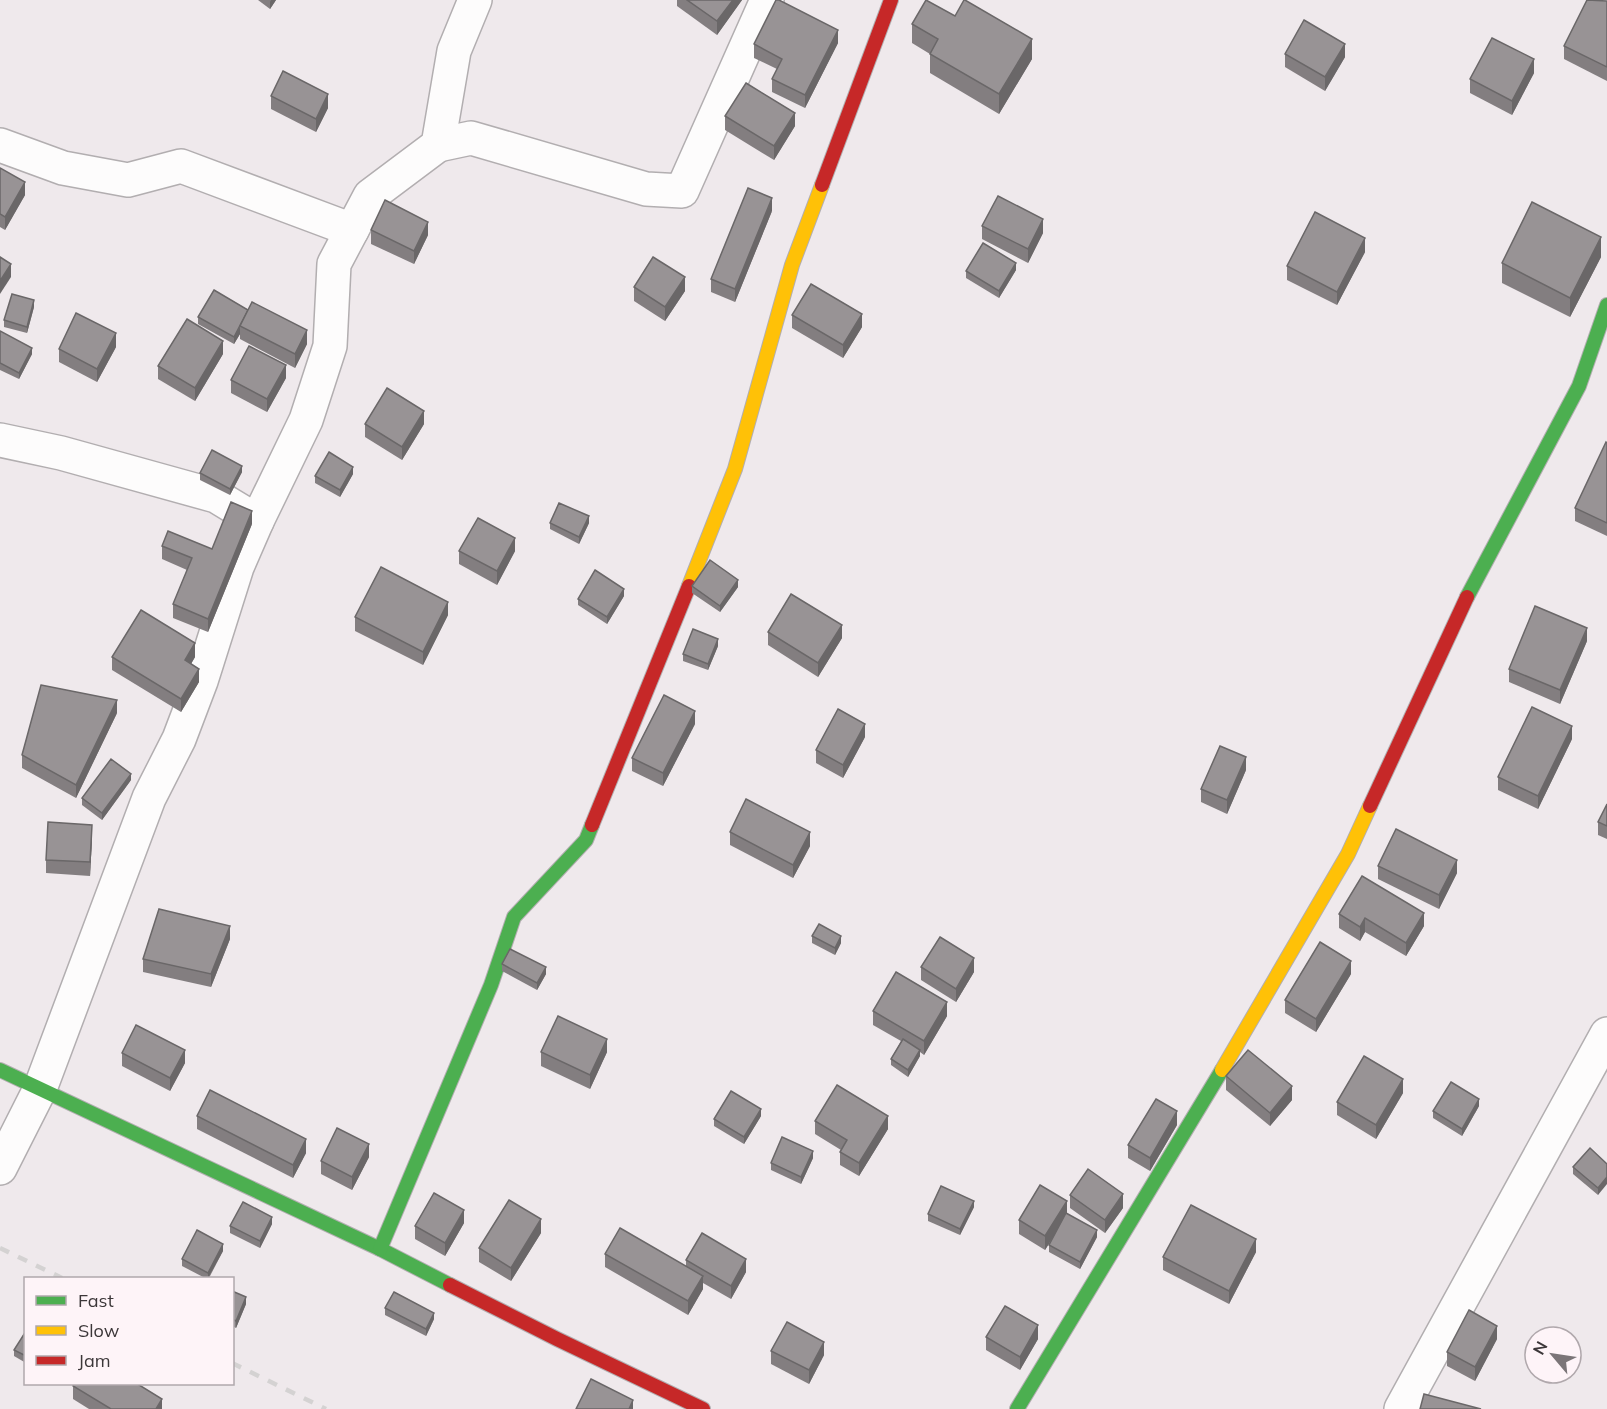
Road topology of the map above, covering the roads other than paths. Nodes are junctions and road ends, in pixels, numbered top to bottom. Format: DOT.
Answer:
graph roads {
  1 [pos="475,0"];
  2 [pos="767,0"];
  3 [pos="891,0"];
  4 [pos="0,145"];
  5 [pos="438,145"];
  6 [pos="352,230"];
  7 [pos="1607,305"];
  8 [pos="0,440"];
  9 [pos="257,520"];
  10 [pos="1607,1034"];
  11 [pos="0,1070"];
  12 [pos="40,1089"];
  13 [pos="0,1168"];
  14 [pos="380,1249"];
  15 [pos="702,1409"];
  16 [pos="1017,1409"];
  17 [pos="1401,1409"];
  1 -- 5 [label="street"];
  2 -- 5 [label="street"];
  3 -- 14 [label="street"];
  4 -- 6 [label="street"];
  5 -- 6 [label="street"];
  6 -- 9 [label="street"];
  7 -- 16 [label="street"];
  8 -- 9 [label="street"];
  9 -- 12 [label="street"];
  10 -- 17 [label="street"];
  11 -- 12 [label="street"];
  12 -- 13 [label="street"];
  12 -- 14 [label="street"];
  14 -- 15 [label="street"];
}
